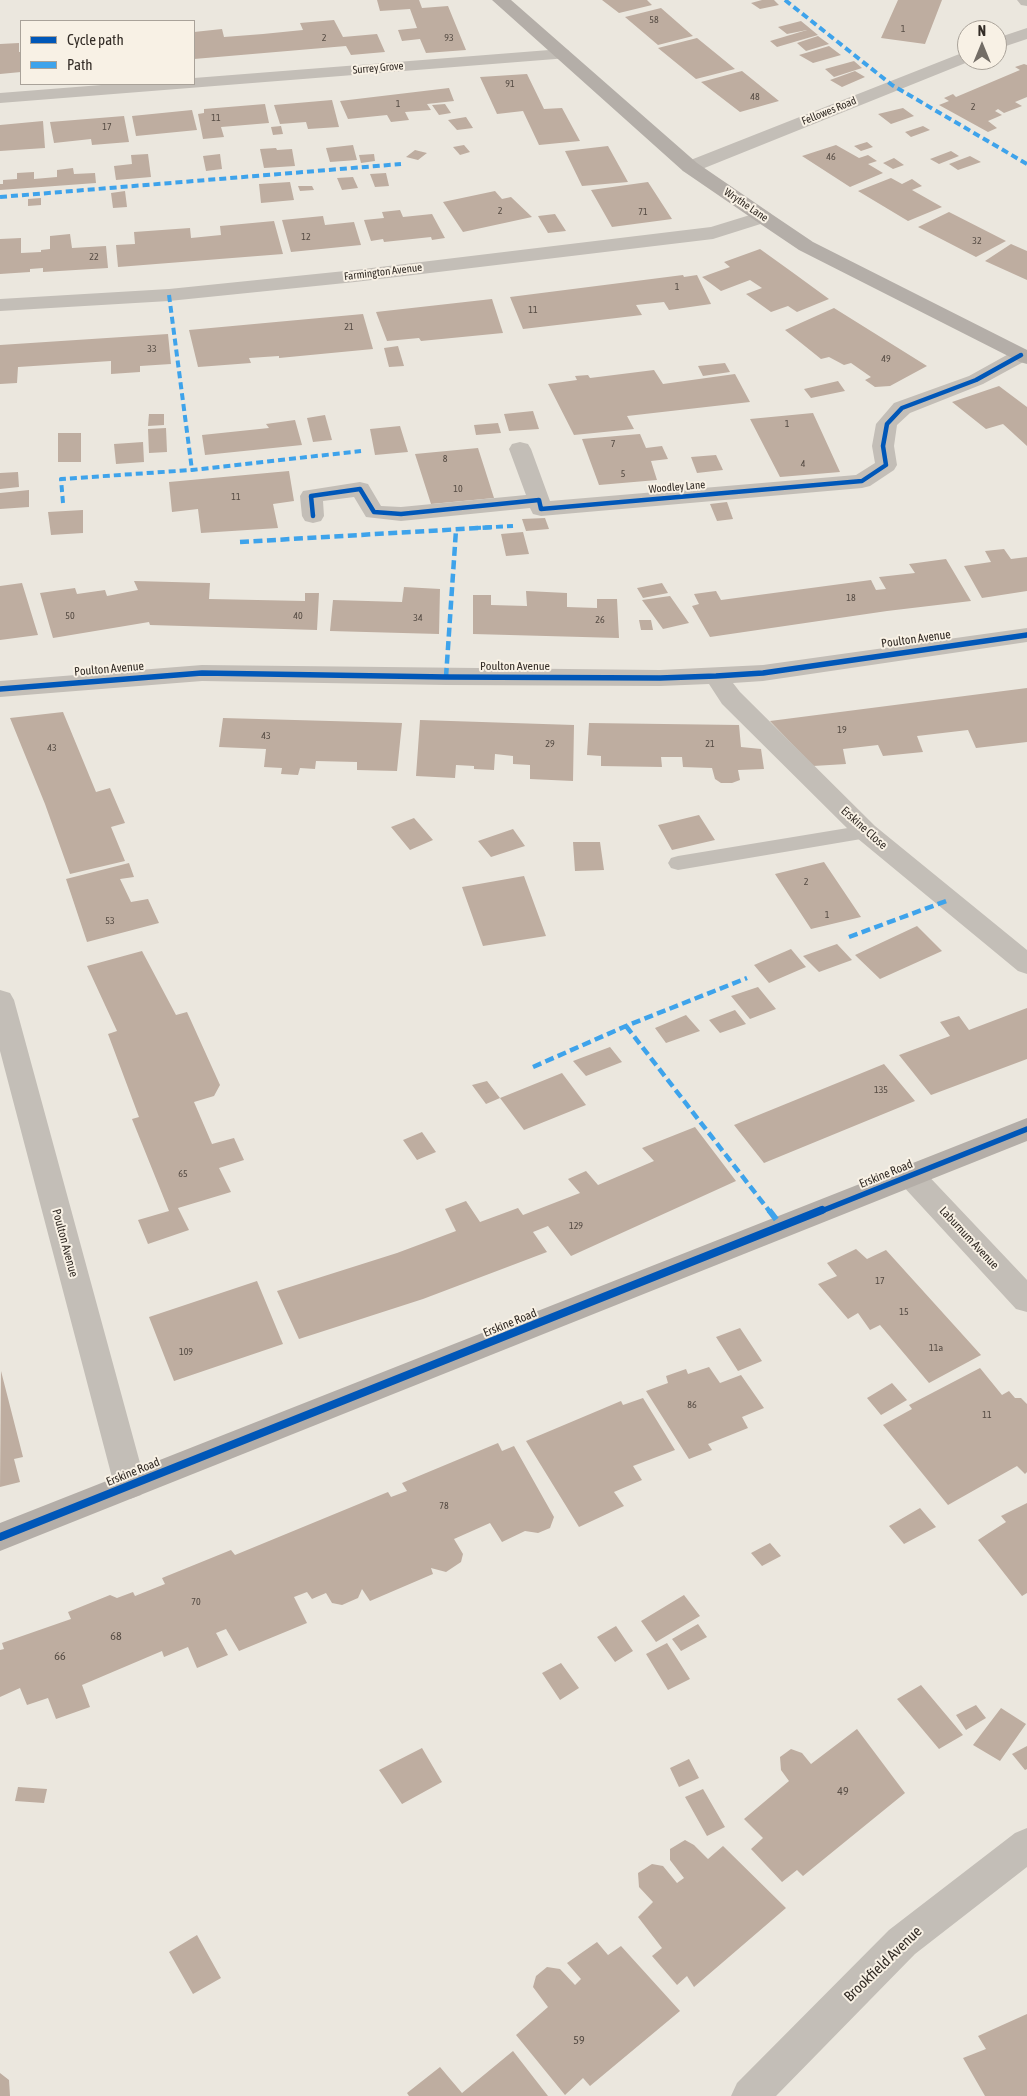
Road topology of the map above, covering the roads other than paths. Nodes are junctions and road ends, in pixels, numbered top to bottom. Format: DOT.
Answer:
graph roads {
  1 [pos="500,0"];
  2 [pos="1027,33"];
  3 [pos="1007,40"];
  4 [pos="562,54"];
  5 [pos="957,60"];
  6 [pos="195,83"];
  7 [pos="168,85"];
  8 [pos="0,98"];
  9 [pos="690,168"];
  10 [pos="763,217"];
  11 [pos="0,304"];
  12 [pos="1024,356"];
  13 [pos="520,449"];
  14 [pos="539,500"];
  15 [pos="313,516"];
  16 [pos="1027,635"];
  17 [pos="716,676"];
  18 [pos="0,689"];
  19 [pos="866,832"];
  20 [pos="678,863"];
  21 [pos="1027,964"];
  22 [pos="0,1000"];
  23 [pos="1027,1129"];
  24 [pos="911,1176"];
  25 [pos="1027,1300"];
  26 [pos="130,1485"];
  27 [pos="0,1537"];
  28 [pos="1027,1845"];
  29 [pos="750,2096"];
  1 -- 4 [label="main road, Wrythe Lane"];
  2 -- 3 [label="street"];
  4 -- 6 [label="street, Surrey Grove"];
  4 -- 9 [label="main road, Wrythe Lane"];
  5 -- 9 [label="street, Fellowes Road"];
  7 -- 8 [label="street"];
  9 -- 10 [label="main road, Wrythe Lane"];
  10 -- 11 [label="street, Farmington Avenue"];
  10 -- 12 [label="main road, Wrythe Lane"];
  12 -- 14 [label="street, Woodley Lane"];
  13 -- 14 [label="street"];
  14 -- 15 [label="street, Woodley Lane"];
  16 -- 17 [label="street, Poulton Avenue"];
  17 -- 18 [label="street, Poulton Avenue"];
  17 -- 19 [label="street, Erskine Close"];
  19 -- 20 [label="lane"];
  19 -- 21 [label="street, Erskine Close"];
  22 -- 26 [label="street, Poulton Avenue"];
  23 -- 24 [label="main road, Erskine Road"];
  24 -- 25 [label="street, Laburnum Avenue"];
  24 -- 26 [label="main road, Erskine Road"];
  26 -- 27 [label="main road, Erskine Road"];
  28 -- 29 [label="street, Brookfield Avenue"];
}
